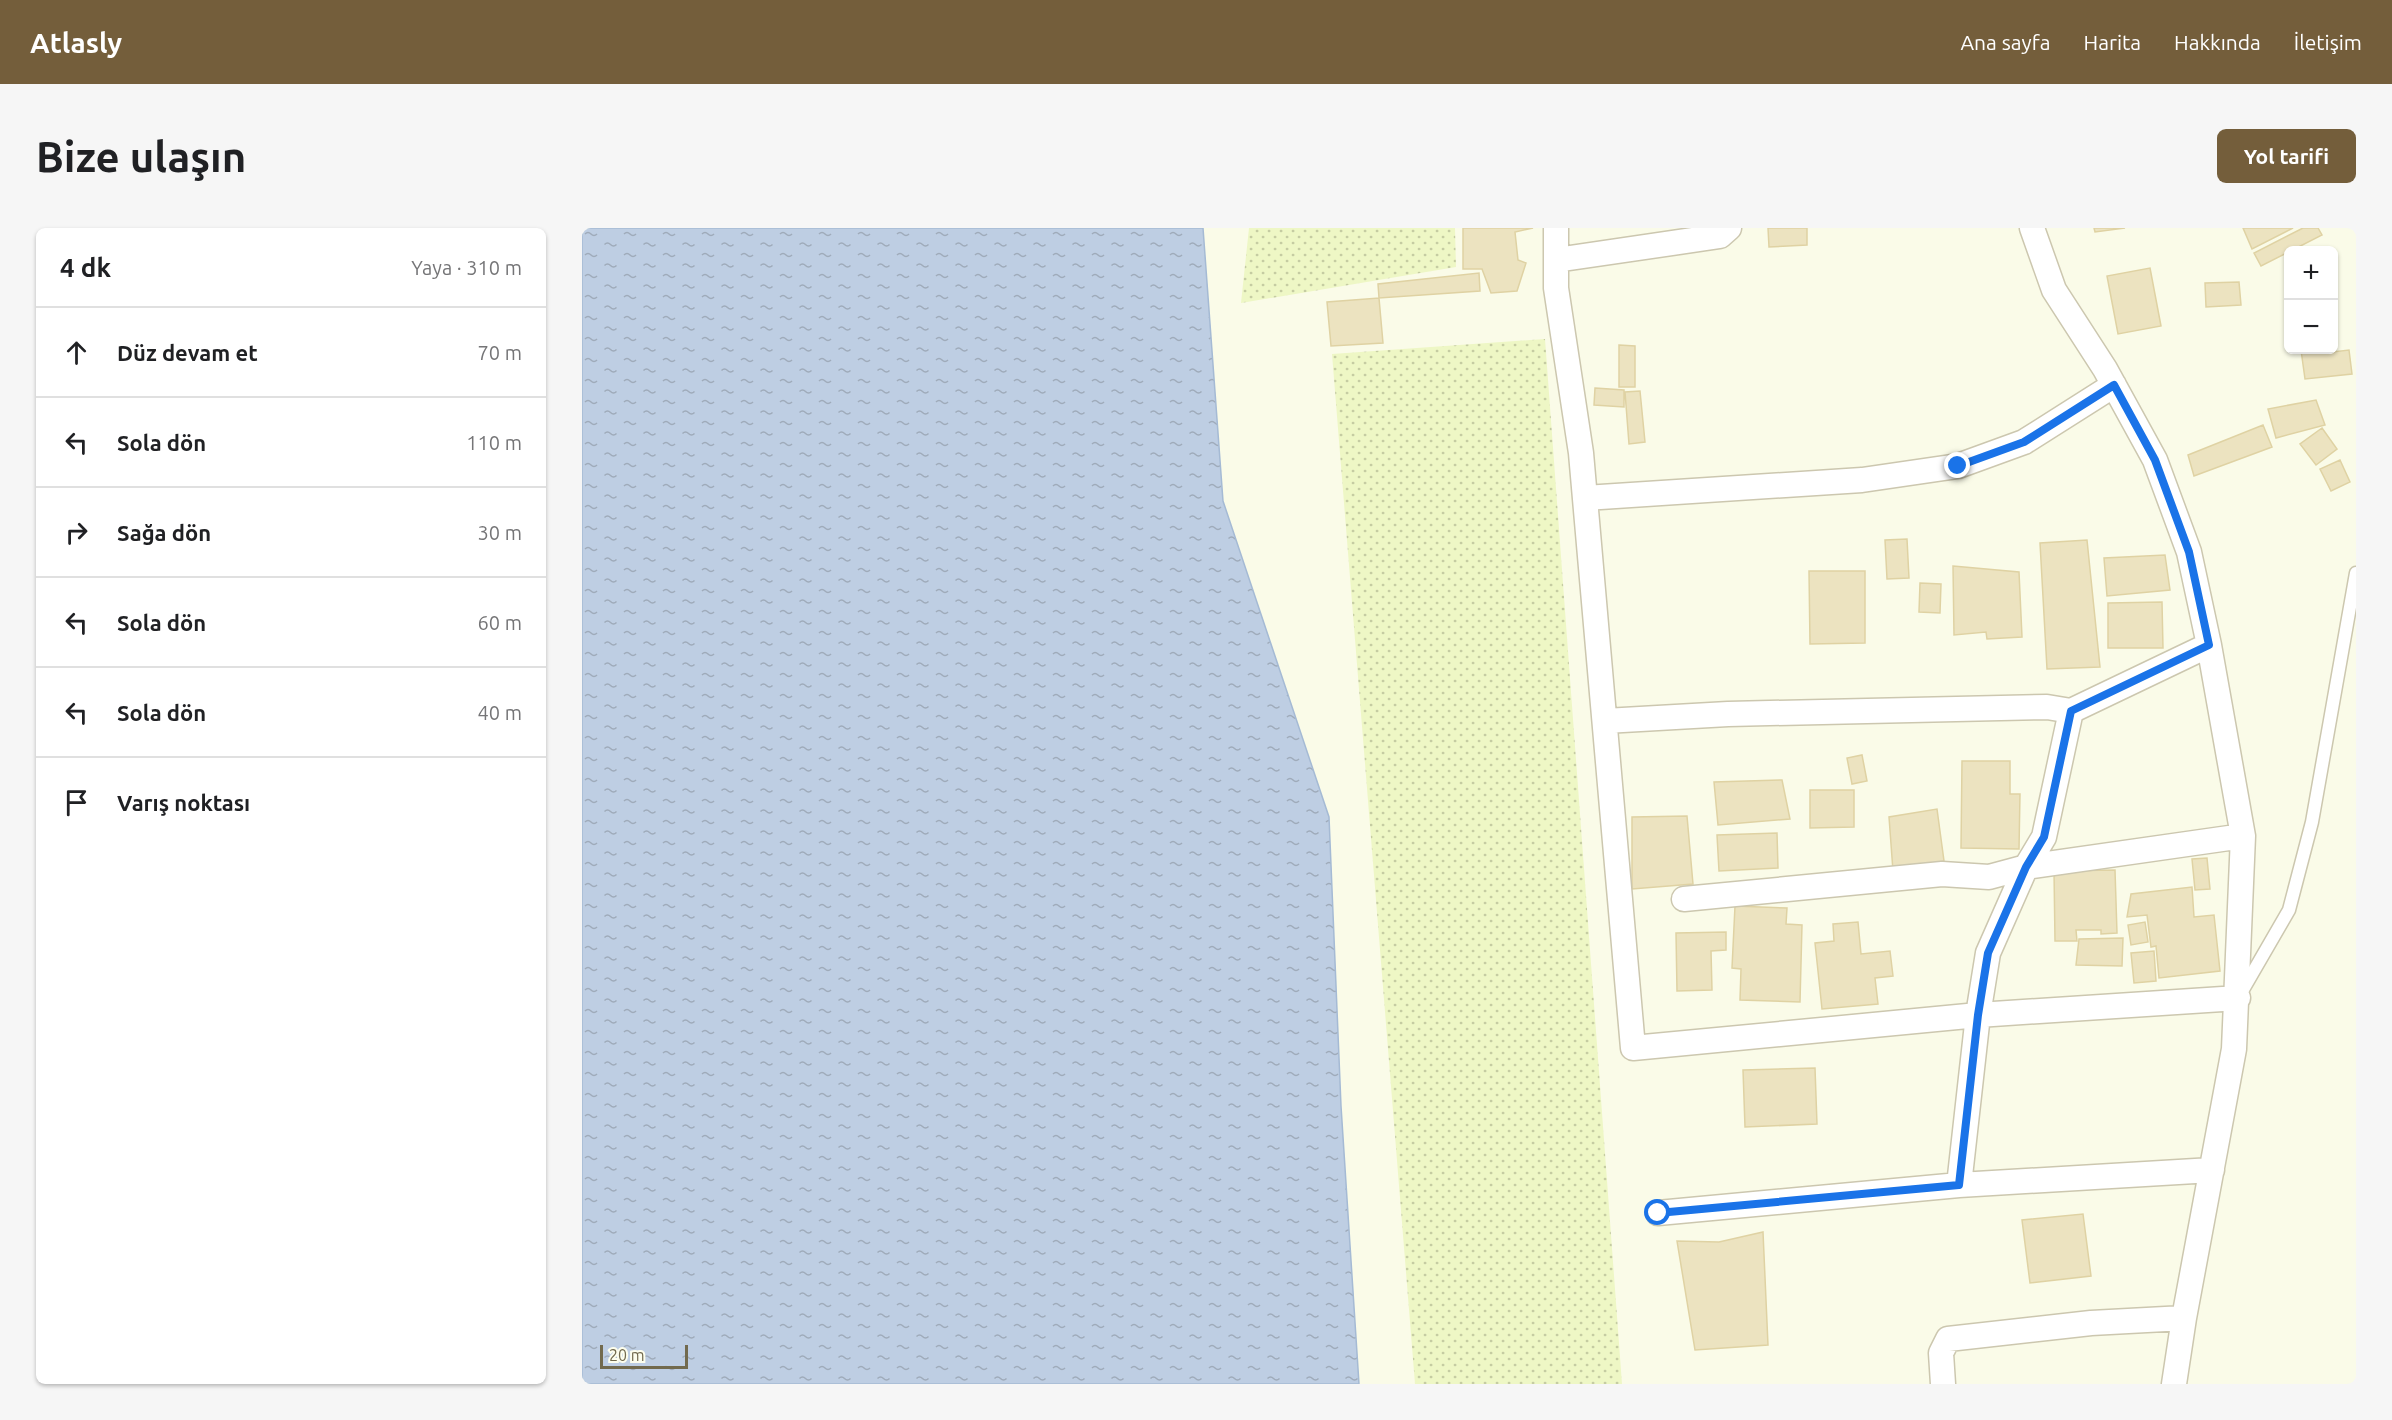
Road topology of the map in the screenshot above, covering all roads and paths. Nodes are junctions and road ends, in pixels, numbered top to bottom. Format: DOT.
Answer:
graph roads {
  1 [pos="1556,228"];
  2 [pos="1729,228"];
  3 [pos="2032,228"];
  4 [pos="1556,261"];
  5 [pos="2114,385"];
  6 [pos="1585,498"];
  7 [pos="2356,573"];
  8 [pos="2209,645"];
  9 [pos="2071,711"];
  10 [pos="1605,721"];
  11 [pos="2243,836"];
  12 [pos="2026,867"];
  13 [pos="1684,898"];
  14 [pos="2238,998"];
  15 [pos="1978,1015"];
  16 [pos="2212,1170"];
  17 [pos="1959,1185"];
  18 [pos="1658,1213"];
  19 [pos="2184,1318"];
  20 [pos="1943,1384"];
  21 [pos="2174,1384"];
  1 -- 4 [label="street"];
  2 -- 4 [label="street"];
  3 -- 5 [label="street"];
  4 -- 6 [label="street"];
  5 -- 6 [label="street"];
  5 -- 8 [label="street"];
  6 -- 10 [label="street"];
  7 -- 14 [label="lane"];
  8 -- 9 [label="street"];
  8 -- 11 [label="street"];
  9 -- 10 [label="street"];
  9 -- 12 [label="street"];
  10 -- 15 [label="street"];
  11 -- 12 [label="street"];
  11 -- 14 [label="street"];
  12 -- 13 [label="street"];
  12 -- 15 [label="street"];
  14 -- 15 [label="street"];
  14 -- 16 [label="street"];
  15 -- 17 [label="street"];
  16 -- 17 [label="street"];
  16 -- 19 [label="street"];
  17 -- 18 [label="street"];
  19 -- 20 [label="street"];
  19 -- 21 [label="street"];
}
